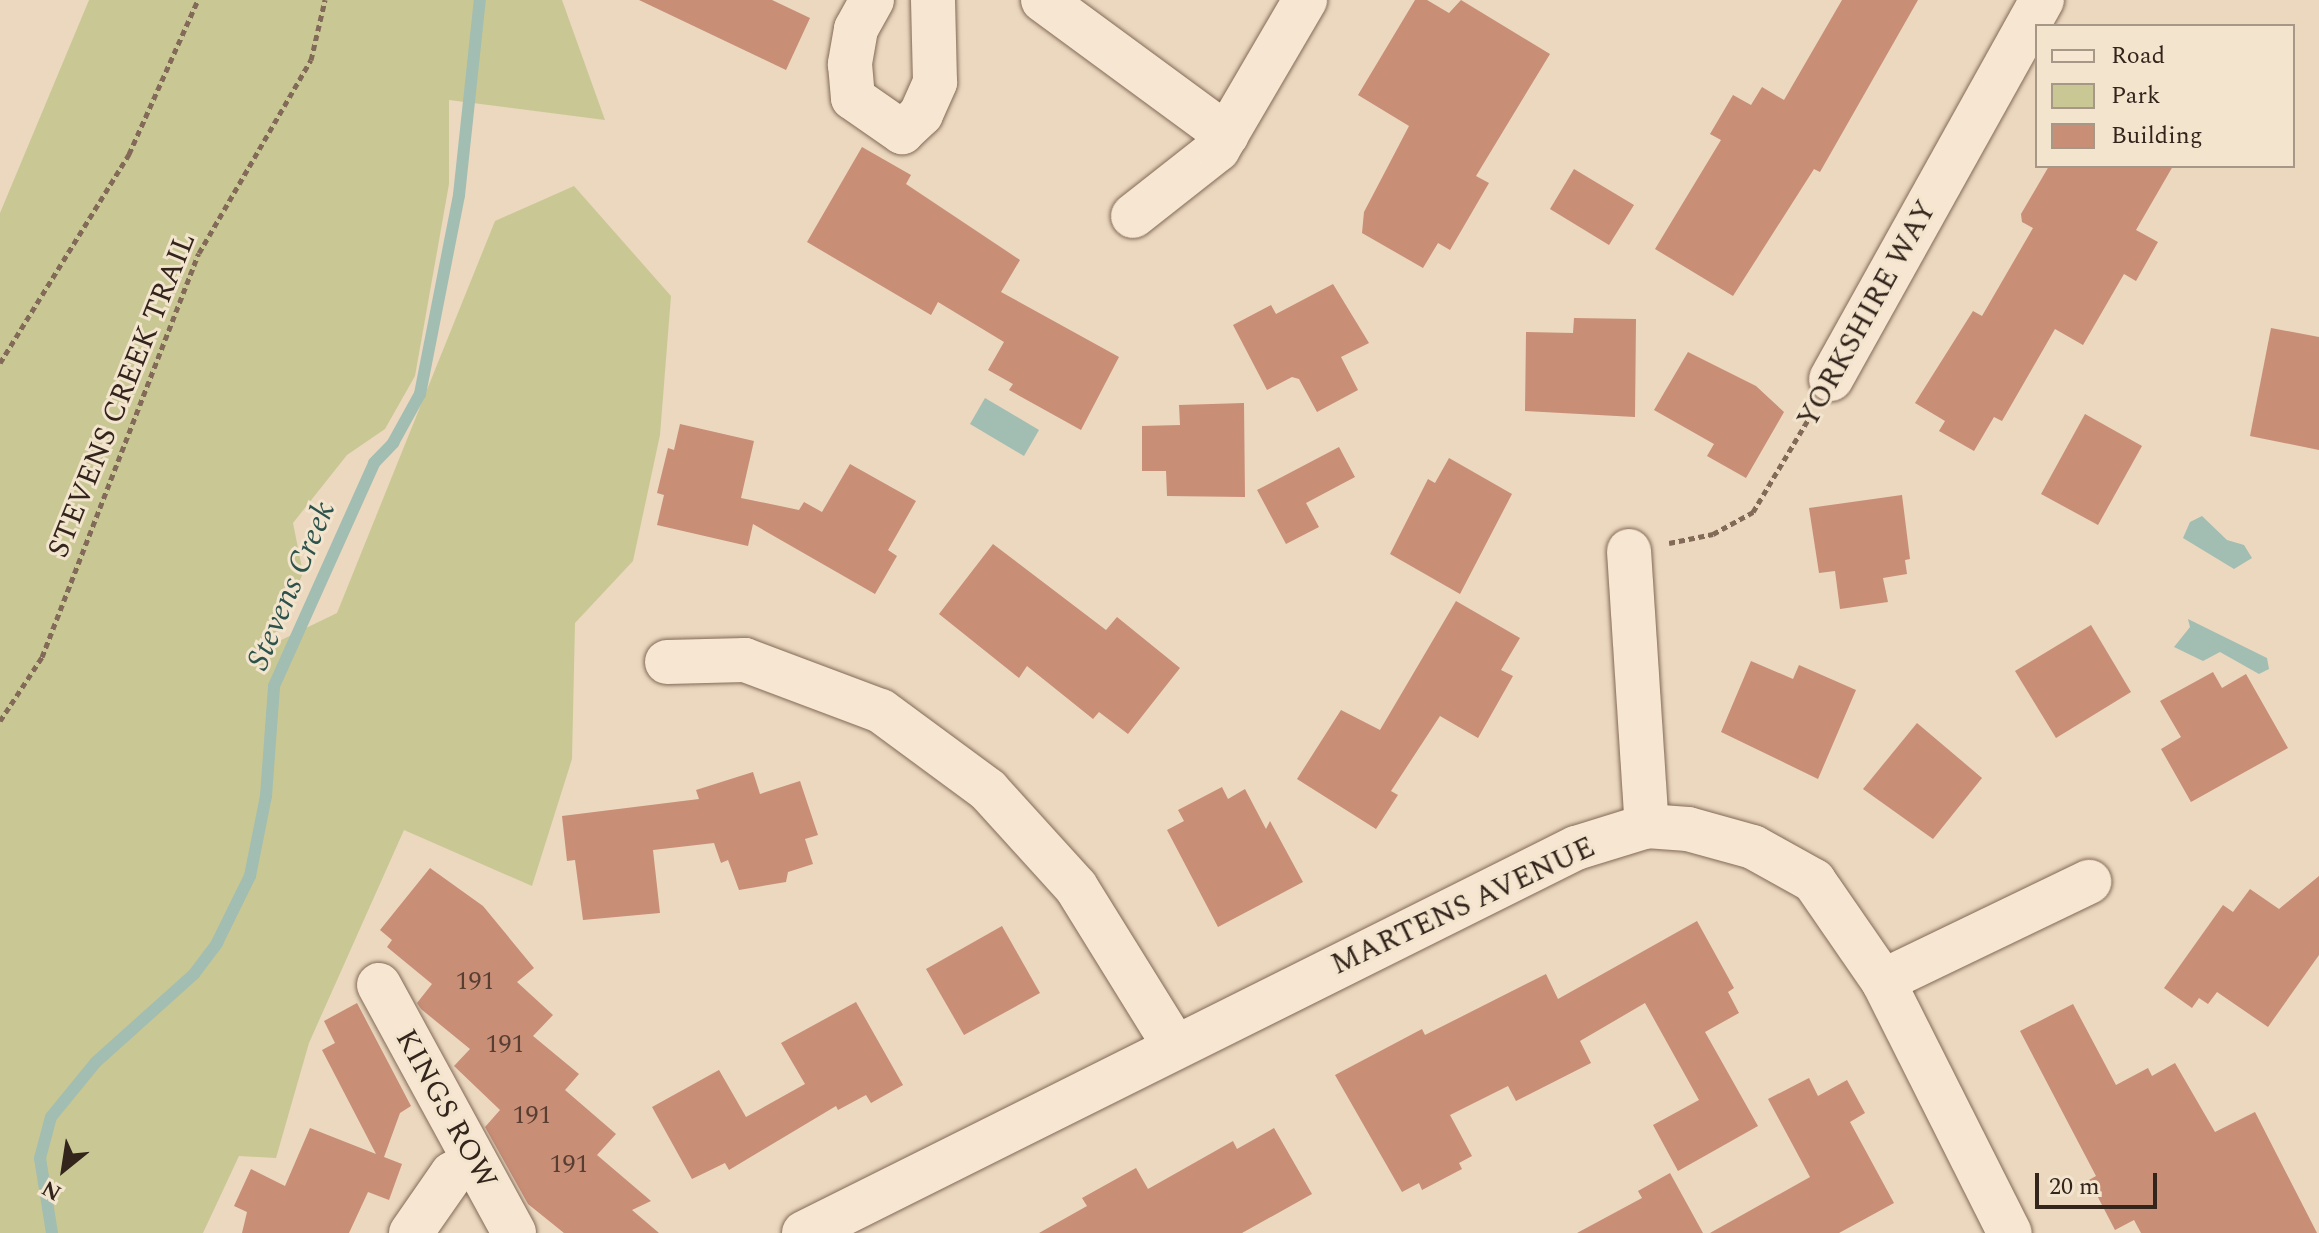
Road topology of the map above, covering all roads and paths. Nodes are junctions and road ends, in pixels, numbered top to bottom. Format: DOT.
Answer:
graph roads {
  1 [pos="198,0"];
  2 [pos="325,0"];
  3 [pos="872,0"];
  4 [pos="933,0"];
  5 [pos="1043,0"];
  6 [pos="1305,0"];
  7 [pos="2042,0"];
  8 [pos="1227,135"];
  9 [pos="1133,216"];
  10 [pos="0,363"];
  11 [pos="1831,379"];
  12 [pos="1629,551"];
  13 [pos="667,662"];
  14 [pos="0,721"];
  15 [pos="1647,826"];
  16 [pos="2089,882"];
  17 [pos="1883,981"];
  18 [pos="379,985"];
  19 [pos="1174,1045"];
  20 [pos="474,1161"];
  21 [pos="411,1233"];
  22 [pos="514,1233"];
  23 [pos="804,1233"];
  24 [pos="2010,1233"];
  1 -- 10 [label="path"];
  2 -- 14 [label="path, STEVENS CREEK TRAIL"];
  3 -- 4 [label="street"];
  5 -- 8 [label="street"];
  6 -- 8 [label="street"];
  7 -- 11 [label="street, YORKSHIRE WAY"];
  8 -- 9 [label="street"];
  11 -- 12 [label="path, YORKSHIRE WAY"];
  12 -- 15 [label="street"];
  13 -- 19 [label="street"];
  15 -- 17 [label="street, MARTENS AVENUE"];
  15 -- 19 [label="street, MARTENS AVENUE"];
  16 -- 17 [label="street"];
  17 -- 24 [label="street, MARTENS AVENUE"];
  18 -- 20 [label="street, KINGS ROW"];
  19 -- 23 [label="street, MARTENS AVENUE"];
  20 -- 21 [label="street"];
  20 -- 22 [label="street, KINGS ROW"];
}
